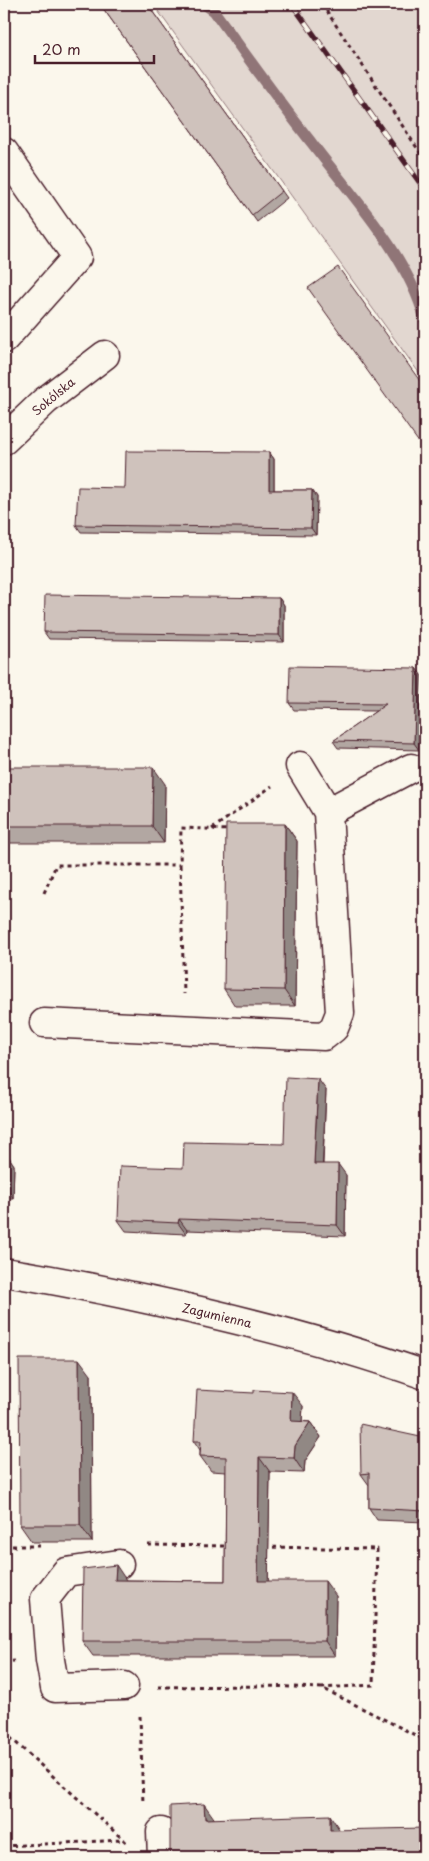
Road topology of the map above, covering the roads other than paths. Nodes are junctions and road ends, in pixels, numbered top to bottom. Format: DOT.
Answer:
graph roads {
  1 [pos="4,152"];
  2 [pos="4,339"];
  3 [pos="105,355"];
  4 [pos="4,440"];
  5 [pos="300,766"];
  6 [pos="411,768"];
  7 [pos="328,812"];
  8 [pos="44,1023"];
  9 [pos="4,1272"];
  10 [pos="425,1375"];
  11 [pos="119,1564"];
  12 [pos="132,1687"];
  1 -- 2 [label="street"];
  3 -- 4 [label="street, Sokólska"];
  5 -- 7 [label="street"];
  6 -- 7 [label="street"];
  7 -- 8 [label="street"];
  9 -- 10 [label="street, Zagumienna"];
  11 -- 12 [label="street"];
}
